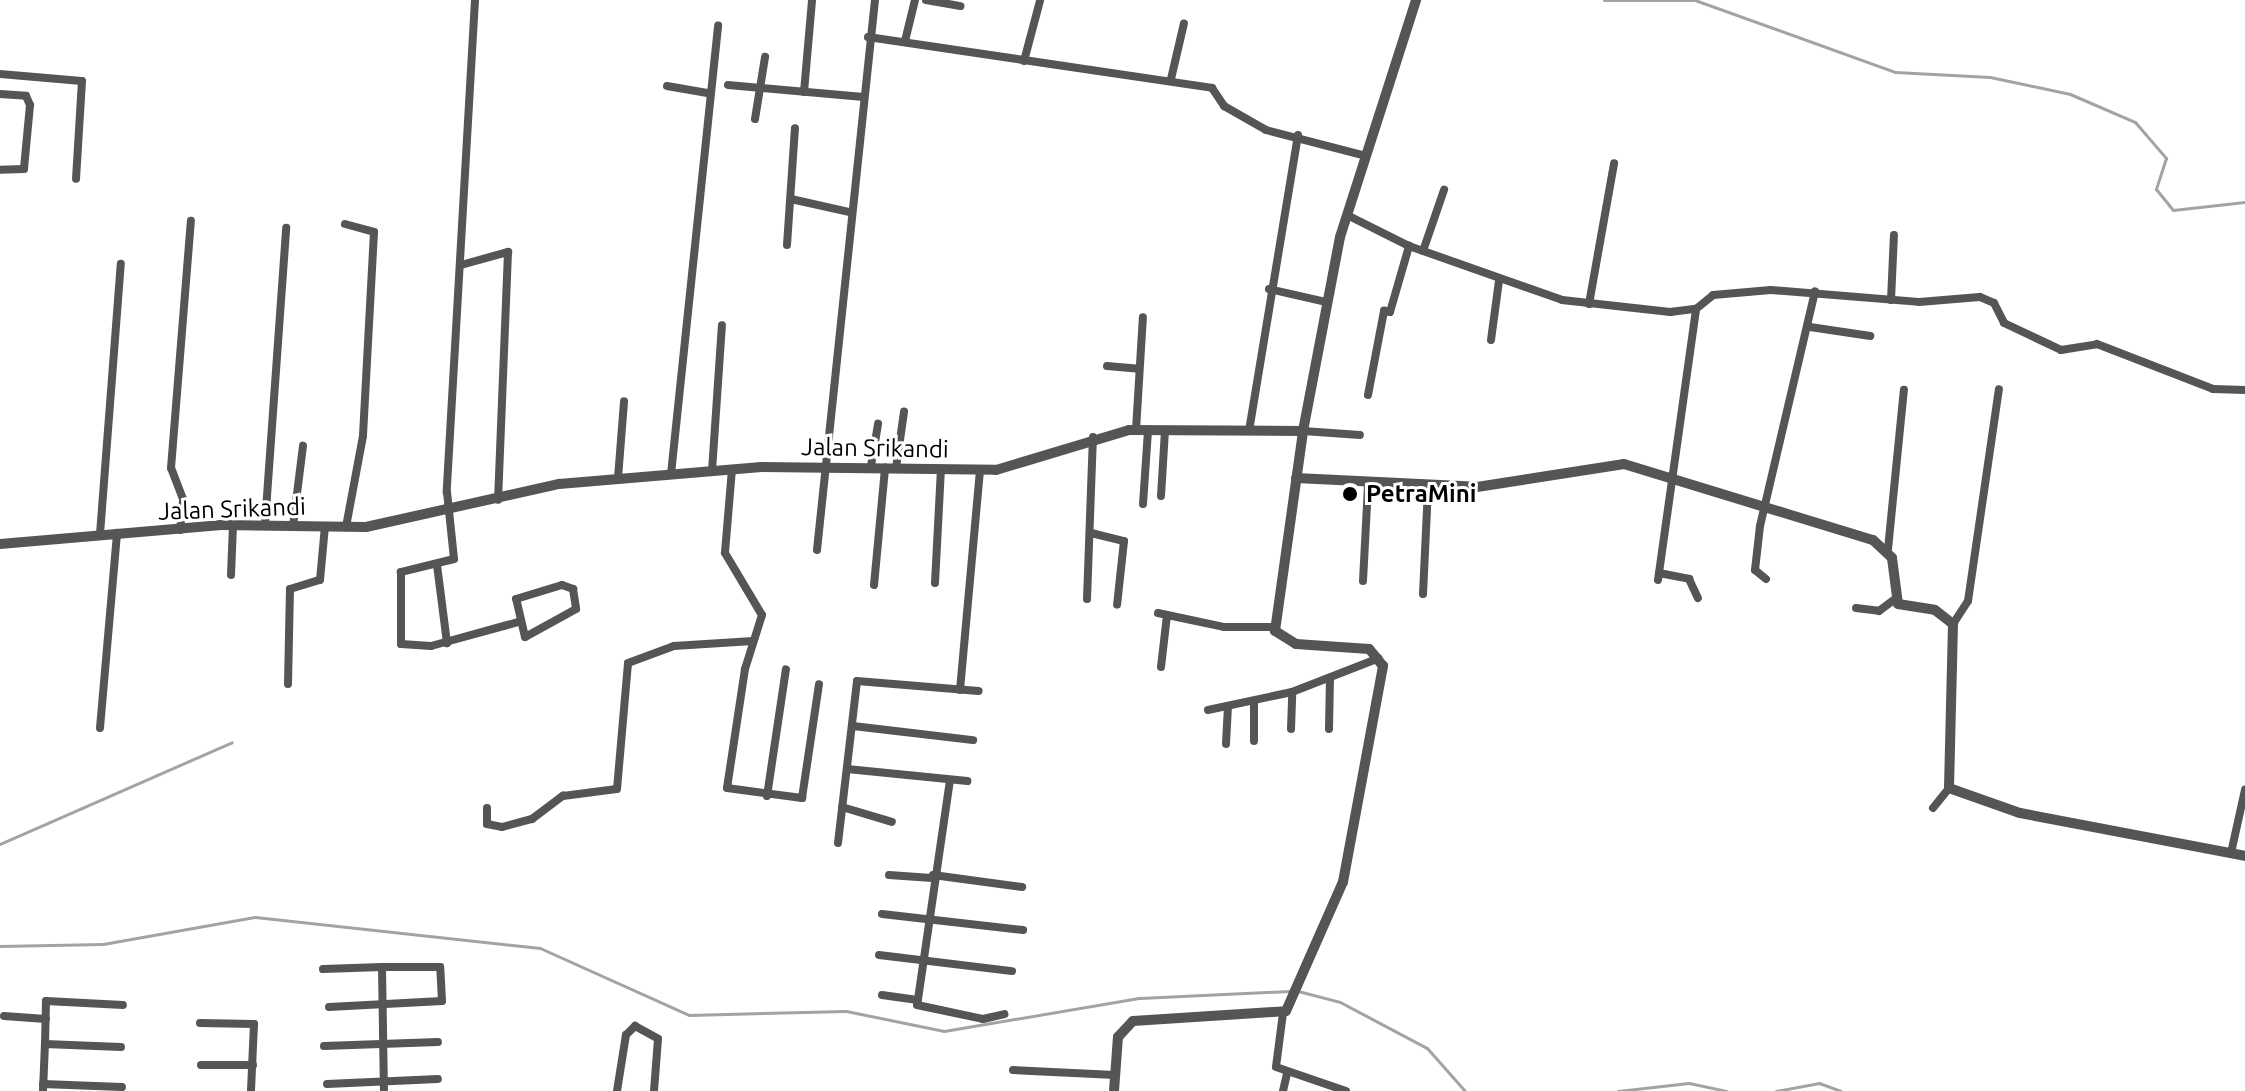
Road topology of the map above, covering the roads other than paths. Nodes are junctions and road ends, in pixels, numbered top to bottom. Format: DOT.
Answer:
graph roads {
  1 [pos="475,0"];
  2 [pos="812,0"];
  3 [pos="875,0"];
  4 [pos="915,0"];
  5 [pos="926,0"];
  6 [pos="1416,0"];
  7 [pos="1040,1"];
  8 [pos="960,6"];
  9 [pos="1184,23"];
  10 [pos="718,25"];
  11 [pos="869,29"];
  12 [pos="905,41"];
  13 [pos="765,57"];
  14 [pos="1024,61"];
  15 [pos="0,74"];
  16 [pos="1171,79"];
  17 [pos="728,85"];
  18 [pos="667,86"];
  19 [pos="759,89"];
  20 [pos="804,92"];
  21 [pos="707,93"];
  22 [pos="0,94"];
  23 [pos="863,97"];
  24 [pos="755,119"];
  25 [pos="795,128"];
  26 [pos="1298,135"];
  27 [pos="1366,156"];
  28 [pos="1614,163"];
  29 [pos="0,170"];
  30 [pos="76,179"];
  31 [pos="1444,190"];
  32 [pos="791,199"];
  33 [pos="849,212"];
  34 [pos="1347,215"];
  35 [pos="191,221"];
  36 [pos="345,224"];
  37 [pos="286,228"];
  38 [pos="1894,235"];
  39 [pos="787,245"];
  40 [pos="1409,246"];
  41 [pos="1423,251"];
  42 [pos="121,264"];
  43 [pos="461,265"];
  44 [pos="1499,281"];
  45 [pos="1269,289"];
  46 [pos="1815,291"];
  47 [pos="1891,300"];
  48 [pos="1326,302"];
  49 [pos="1589,304"];
  50 [pos="1696,309"];
  51 [pos="1143,317"];
  52 [pos="722,325"];
  53 [pos="1810,327"];
  54 [pos="1870,336"];
  55 [pos="1491,340"];
  56 [pos="1107,366"];
  57 [pos="1139,369"];
  58 [pos="1999,389"];
  59 [pos="1904,390"];
  60 [pos="2245,390"];
  61 [pos="1368,395"];
  62 [pos="624,401"];
  63 [pos="904,412"];
  64 [pos="878,424"];
  65 [pos="1142,430"];
  66 [pos="1165,430"];
  67 [pos="1249,431"];
  68 [pos="1303,431"];
  69 [pos="1360,435"];
  70 [pos="1093,437"];
  71 [pos="303,446"];
  72 [pos="823,465"];
  73 [pos="871,466"];
  74 [pos="890,468"];
  75 [pos="732,469"];
  76 [pos="941,470"];
  77 [pos="980,470"];
  78 [pos="712,471"];
  79 [pos="671,474"];
  80 [pos="1669,475"];
  81 [pos="618,478"];
  82 [pos="1296,478"];
  83 [pos="1368,485"];
  84 [pos="1428,486"];
  85 [pos="1161,496"];
  86 [pos="498,500"];
  87 [pos="1143,504"];
  88 [pos="1765,504"];
  89 [pos="447,510"];
  90 [pos="265,524"];
  91 [pos="233,525"];
  92 [pos="293,526"];
  93 [pos="325,526"];
  94 [pos="346,527"];
  95 [pos="180,530"];
  96 [pos="117,533"];
  97 [pos="1091,533"];
  98 [pos="100,534"];
  99 [pos="0,544"];
  100 [pos="1888,549"];
  101 [pos="817,550"];
  102 [pos="437,565"];
  103 [pos="231,575"];
  104 [pos="1766,579"];
  105 [pos="1363,581"];
  106 [pos="935,583"];
  107 [pos="874,585"];
  108 [pos="1423,594"];
  109 [pos="1698,598"];
  110 [pos="1087,599"];
  111 [pos="1895,599"];
  112 [pos="1117,605"];
  113 [pos="1856,608"];
  114 [pos="518,622"];
  115 [pos="1953,624"];
  116 [pos="1275,627"];
  117 [pos="753,641"];
  118 [pos="447,643"];
  119 [pos="1379,658"];
  120 [pos="1161,667"];
  121 [pos="786,669"];
  122 [pos="1330,679"];
  123 [pos="288,684"];
  124 [pos="819,684"];
  125 [pos="960,690"];
  126 [pos="979,691"];
  127 [pos="1292,692"];
  128 [pos="1254,702"];
  129 [pos="1228,709"];
  130 [pos="1208,710"];
  131 [pos="853,726"];
  132 [pos="100,728"];
  133 [pos="1291,729"];
  134 [pos="1329,729"];
  135 [pos="973,740"];
  136 [pos="1254,741"];
  137 [pos="1226,744"];
  138 [pos="847,769"];
  139 [pos="950,780"];
  140 [pos="967,781"];
  141 [pos="1949,788"];
  142 [pos="2245,790"];
  143 [pos="767,796"];
  144 [pos="842,807"];
  145 [pos="487,808"];
  146 [pos="1933,808"];
  147 [pos="892,822"];
  148 [pos="838,843"];
  149 [pos="2231,853"];
  150 [pos="2245,856"];
  151 [pos="889,875"];
  152 [pos="933,876"];
  153 [pos="1022,887"];
  154 [pos="882,914"];
  155 [pos="927,919"];
  156 [pos="1023,930"];
  157 [pos="879,955"];
  158 [pos="923,961"];
  159 [pos="382,967"];
  160 [pos="323,969"];
  161 [pos="1012,971"];
  162 [pos="882,995"];
  163 [pos="918,1000"];
  164 [pos="123,1005"];
  165 [pos="329,1007"];
  166 [pos="383,1008"];
  167 [pos="1283,1013"];
  168 [pos="1004,1014"];
  169 [pos="4,1016"];
  170 [pos="46,1019"];
  171 [pos="200,1023"];
  172 [pos="438,1042"];
  173 [pos="383,1043"];
  174 [pos="45,1044"];
  175 [pos="324,1046"];
  176 [pos="121,1047"];
  177 [pos="201,1065"];
  178 [pos="253,1065"];
  179 [pos="1013,1070"];
  180 [pos="1287,1073"];
  181 [pos="1115,1075"];
  182 [pos="438,1079"];
  183 [pos="327,1084"];
  184 [pos="122,1087"];
  185 [pos="384,1087"];
  186 [pos="43,1088"];
  187 [pos="1323,1088"];
  188 [pos="251,1091"];
  189 [pos="617,1091"];
  190 [pos="654,1091"];
  191 [pos="1114,1091"];
  192 [pos="1283,1091"];
  193 [pos="1346,1091"];
  1 -- 43 [label="street"];
  2 -- 20 [label="street"];
  3 -- 11 [label="street"];
  4 -- 12 [label="street"];
  5 -- 8 [label="street"];
  6 -- 27 [label="street"];
  7 -- 14 [label="street"];
  9 -- 16 [label="street"];
  10 -- 21 [label="street"];
  11 -- 12 [label="street"];
  11 -- 23 [label="street"];
  12 -- 14 [label="street"];
  13 -- 19 [label="street"];
  14 -- 16 [label="street"];
  15 -- 30 [label="street"];
  16 -- 26 [label="street"];
  17 -- 19 [label="street"];
  18 -- 21 [label="street"];
  19 -- 20 [label="street"];
  19 -- 24 [label="street"];
  20 -- 23 [label="street"];
  21 -- 79 [label="street"];
  22 -- 29 [label="street"];
  23 -- 33 [label="street"];
  25 -- 32 [label="street"];
  26 -- 27 [label="street"];
  26 -- 45 [label="street"];
  27 -- 34 [label="street"];
  28 -- 49 [label="street"];
  31 -- 41 [label="street"];
  32 -- 33 [label="street"];
  32 -- 39 [label="street"];
  33 -- 72 [label="street"];
  34 -- 40 [label="street"];
  34 -- 48 [label="street"];
  35 -- 95 [label="street"];
  36 -- 94 [label="street"];
  37 -- 90 [label="street"];
  38 -- 47 [label="street"];
  40 -- 41 [label="street"];
  40 -- 61 [label="street"];
  41 -- 44 [label="street"];
  42 -- 98 [label="street"];
  43 -- 86 [label="street"];
  43 -- 89 [label="street"];
  44 -- 49 [label="street"];
  44 -- 55 [label="street"];
  45 -- 48 [label="street"];
  45 -- 67 [label="street"];
  46 -- 47 [label="street"];
  46 -- 50 [label="street"];
  46 -- 53 [label="street"];
  47 -- 60 [label="street"];
  48 -- 68 [label="street"];
  49 -- 50 [label="street"];
  50 -- 80 [label="street"];
  51 -- 57 [label="street"];
  52 -- 78 [label="street"];
  53 -- 54 [label="street"];
  53 -- 88 [label="street"];
  56 -- 57 [label="street"];
  57 -- 65 [label="street"];
  58 -- 115 [label="street"];
  59 -- 100 [label="street"];
  62 -- 81 [label="street"];
  63 -- 74 [label="street"];
  64 -- 73 [label="street"];
  65 -- 66 [label="street, Jalan Srikandi"];
  65 -- 70 [label="street, Jalan Srikandi"];
  65 -- 87 [label="street"];
  66 -- 67 [label="street, Jalan Srikandi"];
  66 -- 85 [label="street"];
  67 -- 68 [label="street, Jalan Srikandi"];
  68 -- 69 [label="street"];
  68 -- 82 [label="street"];
  70 -- 77 [label="street, Jalan Srikandi"];
  70 -- 97 [label="street"];
  71 -- 92 [label="street"];
  72 -- 73 [label="street, Jalan Srikandi"];
  72 -- 75 [label="street, Jalan Srikandi"];
  72 -- 101 [label="street"];
  73 -- 74 [label="street, Jalan Srikandi"];
  74 -- 76 [label="street, Jalan Srikandi"];
  74 -- 107 [label="street"];
  75 -- 78 [label="street, Jalan Srikandi"];
  75 -- 117 [label="street"];
  76 -- 77 [label="street, Jalan Srikandi"];
  76 -- 106 [label="street"];
  77 -- 125 [label="street"];
  78 -- 79 [label="street, Jalan Srikandi"];
  79 -- 81 [label="street, Jalan Srikandi"];
  80 -- 84 [label="street"];
  80 -- 88 [label="street"];
  80 -- 109 [label="street"];
  81 -- 86 [label="street, Jalan Srikandi"];
  82 -- 83 [label="street"];
  82 -- 116 [label="street"];
  83 -- 84 [label="street"];
  83 -- 105 [label="street"];
  84 -- 108 [label="street"];
  86 -- 89 [label="street, Jalan Srikandi"];
  88 -- 100 [label="street"];
  88 -- 104 [label="street"];
  89 -- 94 [label="street, Jalan Srikandi"];
  89 -- 102 [label="street"];
  90 -- 91 [label="street, Jalan Srikandi"];
  90 -- 92 [label="street, Jalan Srikandi"];
  91 -- 95 [label="street, Jalan Srikandi"];
  91 -- 103 [label="street"];
  92 -- 93 [label="street, Jalan Srikandi"];
  93 -- 94 [label="street, Jalan Srikandi"];
  93 -- 123 [label="street"];
  95 -- 96 [label="street, Jalan Srikandi"];
  96 -- 98 [label="street, Jalan Srikandi"];
  96 -- 132 [label="street"];
  97 -- 110 [label="street"];
  97 -- 112 [label="street"];
  98 -- 99 [label="street, Jalan Srikandi"];
  100 -- 111 [label="street"];
  102 -- 118 [label="street"];
  102 -- 118 [label="street"];
  111 -- 113 [label="street"];
  111 -- 115 [label="street"];
  114 -- 114 [label="street"];
  114 -- 118 [label="street"];
  115 -- 141 [label="street"];
  116 -- 119 [label="street"];
  116 -- 120 [label="street"];
  117 -- 143 [label="street"];
  117 -- 145 [label="street"];
  119 -- 122 [label="street"];
  119 -- 167 [label="street"];
  121 -- 143 [label="street"];
  122 -- 127 [label="street"];
  122 -- 134 [label="street"];
  124 -- 143 [label="street"];
  125 -- 126 [label="street"];
  125 -- 131 [label="street"];
  127 -- 128 [label="street"];
  127 -- 133 [label="street"];
  128 -- 129 [label="street"];
  128 -- 136 [label="street"];
  129 -- 130 [label="street"];
  129 -- 137 [label="street"];
  131 -- 135 [label="street"];
  131 -- 138 [label="street"];
  138 -- 139 [label="street"];
  138 -- 144 [label="street"];
  139 -- 140 [label="street"];
  139 -- 152 [label="street"];
  141 -- 146 [label="street"];
  141 -- 149 [label="street"];
  142 -- 149 [label="street"];
  144 -- 147 [label="street"];
  144 -- 148 [label="street"];
  149 -- 150 [label="street"];
  151 -- 152 [label="street"];
  152 -- 153 [label="street"];
  152 -- 155 [label="street"];
  154 -- 155 [label="street"];
  155 -- 156 [label="street"];
  155 -- 158 [label="street"];
  157 -- 158 [label="street"];
  158 -- 161 [label="street"];
  158 -- 163 [label="street"];
  159 -- 160 [label="street"];
  159 -- 166 [label="street"];
  159 -- 166 [label="street"];
  162 -- 163 [label="street"];
  163 -- 168 [label="street"];
  164 -- 170 [label="street"];
  165 -- 166 [label="street"];
  166 -- 173 [label="street"];
  167 -- 180 [label="street"];
  167 -- 181 [label="street"];
  169 -- 170 [label="street"];
  170 -- 174 [label="street"];
  171 -- 178 [label="street"];
  172 -- 173 [label="street"];
  173 -- 175 [label="street"];
  173 -- 185 [label="street"];
  174 -- 176 [label="street"];
  174 -- 186 [label="street"];
  177 -- 178 [label="street"];
  178 -- 188 [label="street"];
  179 -- 181 [label="street"];
  180 -- 187 [label="street"];
  180 -- 192 [label="street"];
  181 -- 191 [label="street"];
  182 -- 185 [label="street"];
  183 -- 185 [label="street"];
  184 -- 186 [label="street"];
  187 -- 193 [label="street"];
  189 -- 190 [label="street"];
}
